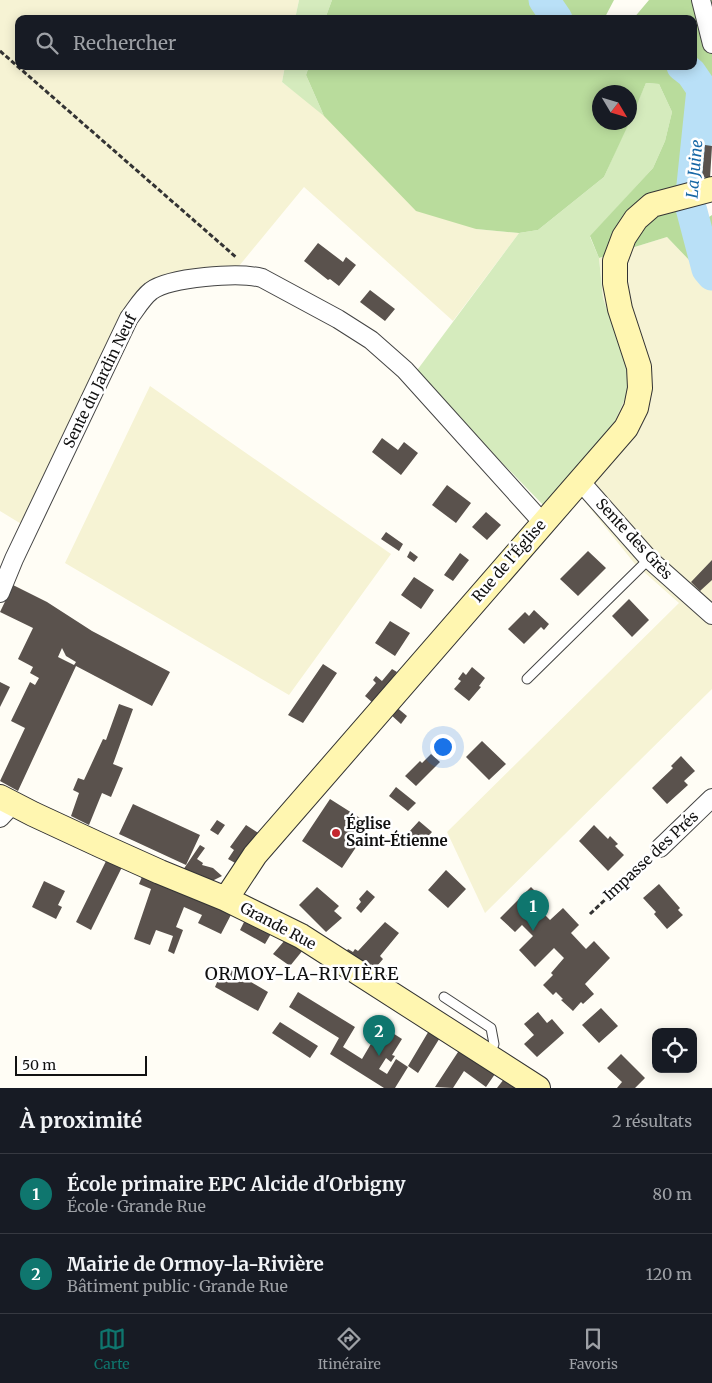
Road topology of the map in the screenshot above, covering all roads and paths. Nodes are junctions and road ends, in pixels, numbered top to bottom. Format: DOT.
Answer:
graph roads {
  1 [pos="700,0"];
  2 [pos="712,44"];
  3 [pos="0,51"];
  4 [pos="15,64"];
  5 [pos="22,70"];
  6 [pos="708,190"];
  7 [pos="251,275"];
  8 [pos="580,481"];
  9 [pos="543,523"];
  10 [pos="649,559"];
  11 [pos="0,593"];
  12 [pos="712,615"];
  13 [pos="527,679"];
  14 [pos="712,798"];
  15 [pos="4,806"];
  16 [pos="660,848"];
  17 [pos="226,898"];
  18 [pos="590,914"];
  19 [pos="444,997"];
  20 [pos="489,1056"];
  21 [pos="538,1088"];
  1 -- 2 [label="street"];
  3 -- 4 [label="path"];
  5 -- 7 [label="path"];
  6 -- 8 [label="street, Rue de l'Église"];
  7 -- 9 [label="street, Sente du Jardin Neuf"];
  7 -- 11 [label="street, Sente du Jardin Neuf"];
  8 -- 9 [label="street, Rue de l'Église"];
  8 -- 10 [label="street, Sente des Grès"];
  9 -- 17 [label="street, Rue de l'Église"];
  10 -- 12 [label="street, Sente des Grès"];
  10 -- 13 [label="lane"];
  14 -- 16 [label="street, Impasse des Prés"];
  15 -- 17 [label="street, Grande Rue"];
  16 -- 18 [label="path, Impasse des Prés"];
  17 -- 20 [label="street, Grande Rue"];
  19 -- 20 [label="lane"];
  20 -- 21 [label="street, Grande Rue"];
}
